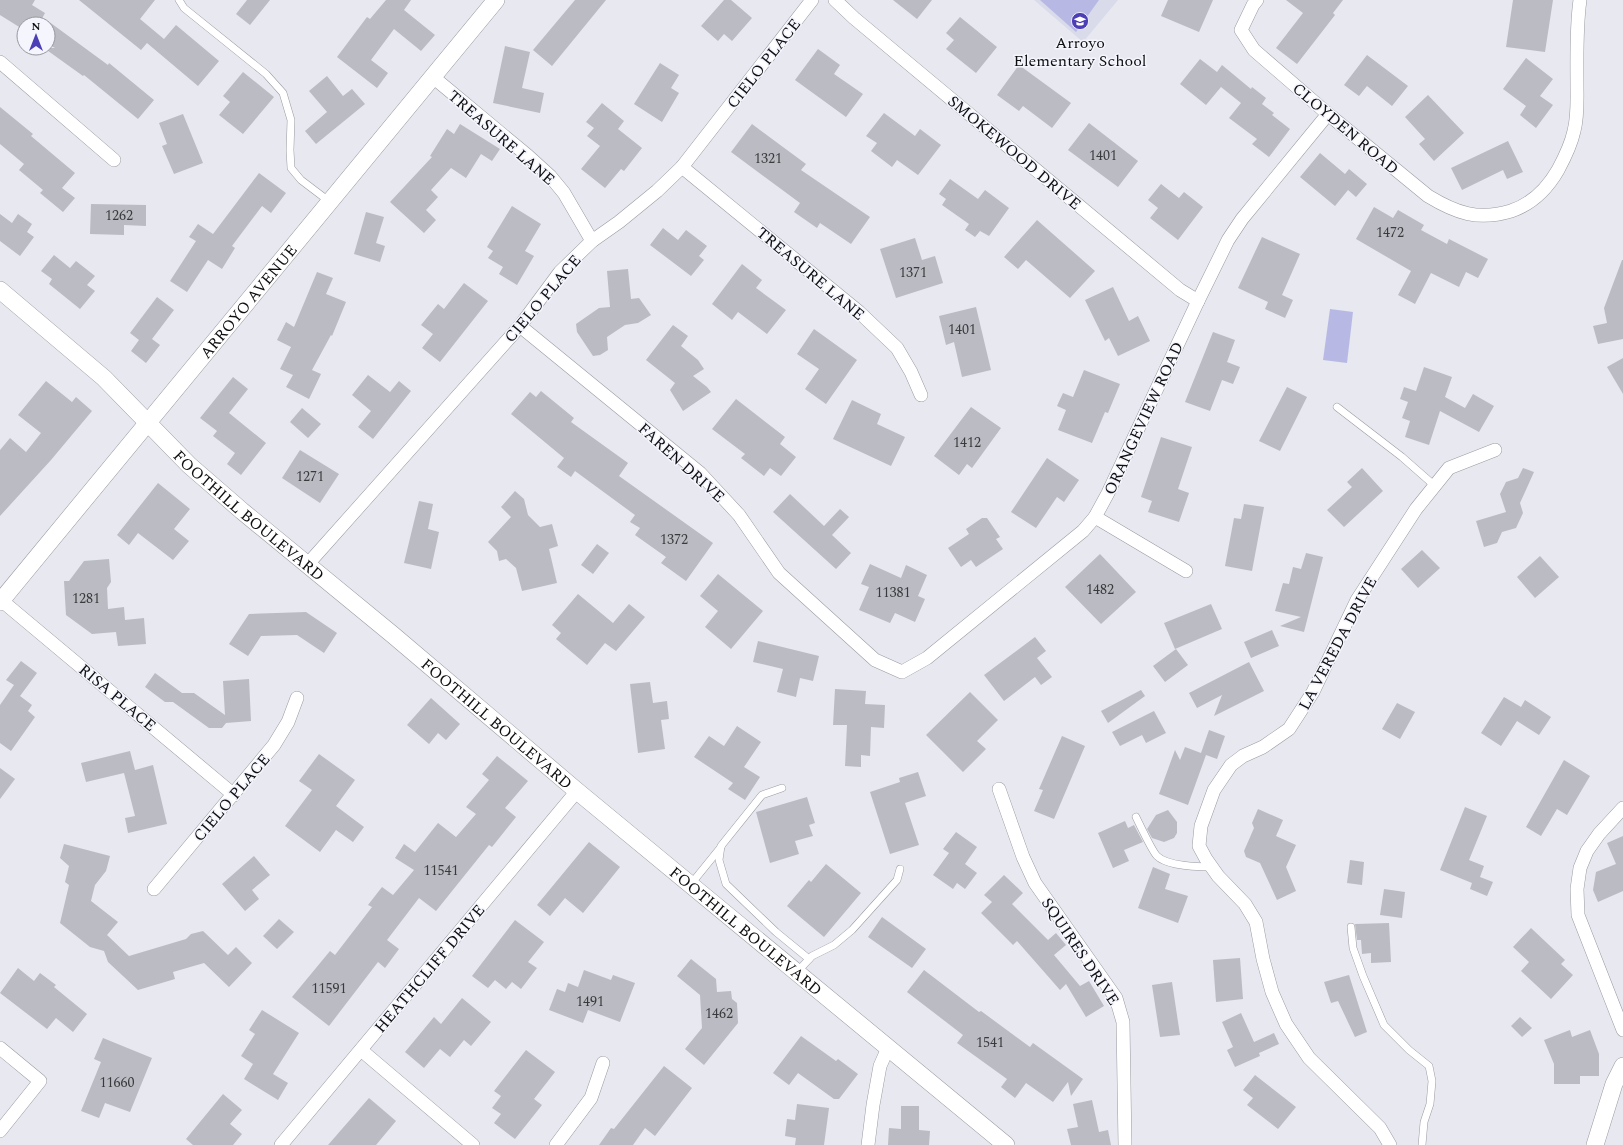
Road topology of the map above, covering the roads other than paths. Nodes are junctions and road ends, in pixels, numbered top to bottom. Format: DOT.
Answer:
graph roads {
  1 [pos="179,0"];
  2 [pos="496,0"];
  3 [pos="812,0"];
  4 [pos="835,0"];
  5 [pos="1257,0"];
  6 [pos="1580,0"];
  7 [pos="0,62"];
  8 [pos="433,77"];
  9 [pos="1328,114"];
  10 [pos="114,160"];
  11 [pos="682,167"];
  12 [pos="330,202"];
  13 [pos="592,240"];
  14 [pos="0,290"];
  15 [pos="1198,301"];
  16 [pos="520,326"];
  17 [pos="921,395"];
  18 [pos="1337,407"];
  19 [pos="148,423"];
  20 [pos="1495,450"];
  21 [pos="1434,486"];
  22 [pos="1095,517"];
  23 [pos="307,565"];
  24 [pos="1186,571"];
  25 [pos="1,601"];
  26 [pos="902,672"];
  27 [pos="297,698"];
  28 [pos="782,788"];
  29 [pos="999,789"];
  30 [pos="577,791"];
  31 [pos="234,794"];
  32 [pos="1623,808"];
  33 [pos="1136,817"];
  34 [pos="721,846"];
  35 [pos="1212,868"];
  36 [pos="900,869"];
  37 [pos="691,884"];
  38 [pos="154,889"];
  39 [pos="1351,927"];
  40 [pos="809,959"];
  41 [pos="797,972"];
  42 [pos="1623,1030"];
  43 [pos="0,1048"];
  44 [pos="888,1048"];
  45 [pos="361,1050"];
  46 [pos="603,1063"];
  47 [pos="1623,1066"];
  48 [pos="0,1131"];
  49 [pos="281,1145"];
  50 [pos="473,1145"];
  51 [pos="556,1145"];
  52 [pos="868,1145"];
  53 [pos="1006,1145"];
  54 [pos="1125,1145"];
  55 [pos="1390,1145"];
  56 [pos="1422,1145"];
  57 [pos="1595,1145"];
  1 -- 12 [label="lane"];
  2 -- 8 [label="street, ARROYO AVENUE"];
  3 -- 11 [label="street, CIELO PLACE"];
  4 -- 15 [label="street, SMOKEWOOD DRIVE"];
  5 -- 9 [label="street, CLOYDEN ROAD"];
  6 -- 9 [label="street, CLOYDEN ROAD"];
  7 -- 10 [label="street"];
  8 -- 12 [label="street, ARROYO AVENUE"];
  8 -- 13 [label="street, TREASURE LANE"];
  9 -- 15 [label="street, ORANGEVIEW ROAD"];
  11 -- 13 [label="street, CIELO PLACE"];
  11 -- 17 [label="street, TREASURE LANE"];
  12 -- 19 [label="street, ARROYO AVENUE"];
  13 -- 16 [label="street, CIELO PLACE"];
  14 -- 19 [label="street, FOOTHILL BOULEVARD"];
  15 -- 22 [label="street, ORANGEVIEW ROAD"];
  16 -- 23 [label="street, CIELO PLACE"];
  16 -- 26 [label="street, FAREN DRIVE"];
  18 -- 21 [label="lane"];
  19 -- 23 [label="street, FOOTHILL BOULEVARD"];
  19 -- 25 [label="street, ARROYO AVENUE"];
  20 -- 21 [label="street, LA VEREDA DRIVE"];
  21 -- 35 [label="street, LA VEREDA DRIVE"];
  22 -- 24 [label="street"];
  22 -- 26 [label="street, ORANGEVIEW ROAD"];
  23 -- 30 [label="street, FOOTHILL BOULEVARD"];
  25 -- 31 [label="street, RISA PLACE"];
  27 -- 31 [label="street, CIELO PLACE"];
  28 -- 34 [label="lane"];
  29 -- 54 [label="street, SQUIRES DRIVE"];
  30 -- 37 [label="street, FOOTHILL BOULEVARD"];
  30 -- 45 [label="street, HEATHCLIFF DRIVE"];
  31 -- 38 [label="street, CIELO PLACE"];
  32 -- 42 [label="street"];
  33 -- 35 [label="lane"];
  34 -- 37 [label="lane"];
  34 -- 40 [label="lane"];
  35 -- 55 [label="street, LA VEREDA DRIVE"];
  36 -- 40 [label="lane"];
  37 -- 41 [label="street, FOOTHILL BOULEVARD"];
  39 -- 56 [label="lane"];
  40 -- 41 [label="lane"];
  41 -- 44 [label="street, FOOTHILL BOULEVARD"];
  43 -- 48 [label="street"];
  44 -- 52 [label="street"];
  44 -- 53 [label="street, FOOTHILL BOULEVARD"];
  45 -- 49 [label="street, HEATHCLIFF DRIVE"];
  45 -- 50 [label="street"];
  46 -- 51 [label="street"];
  47 -- 57 [label="street"];
}
